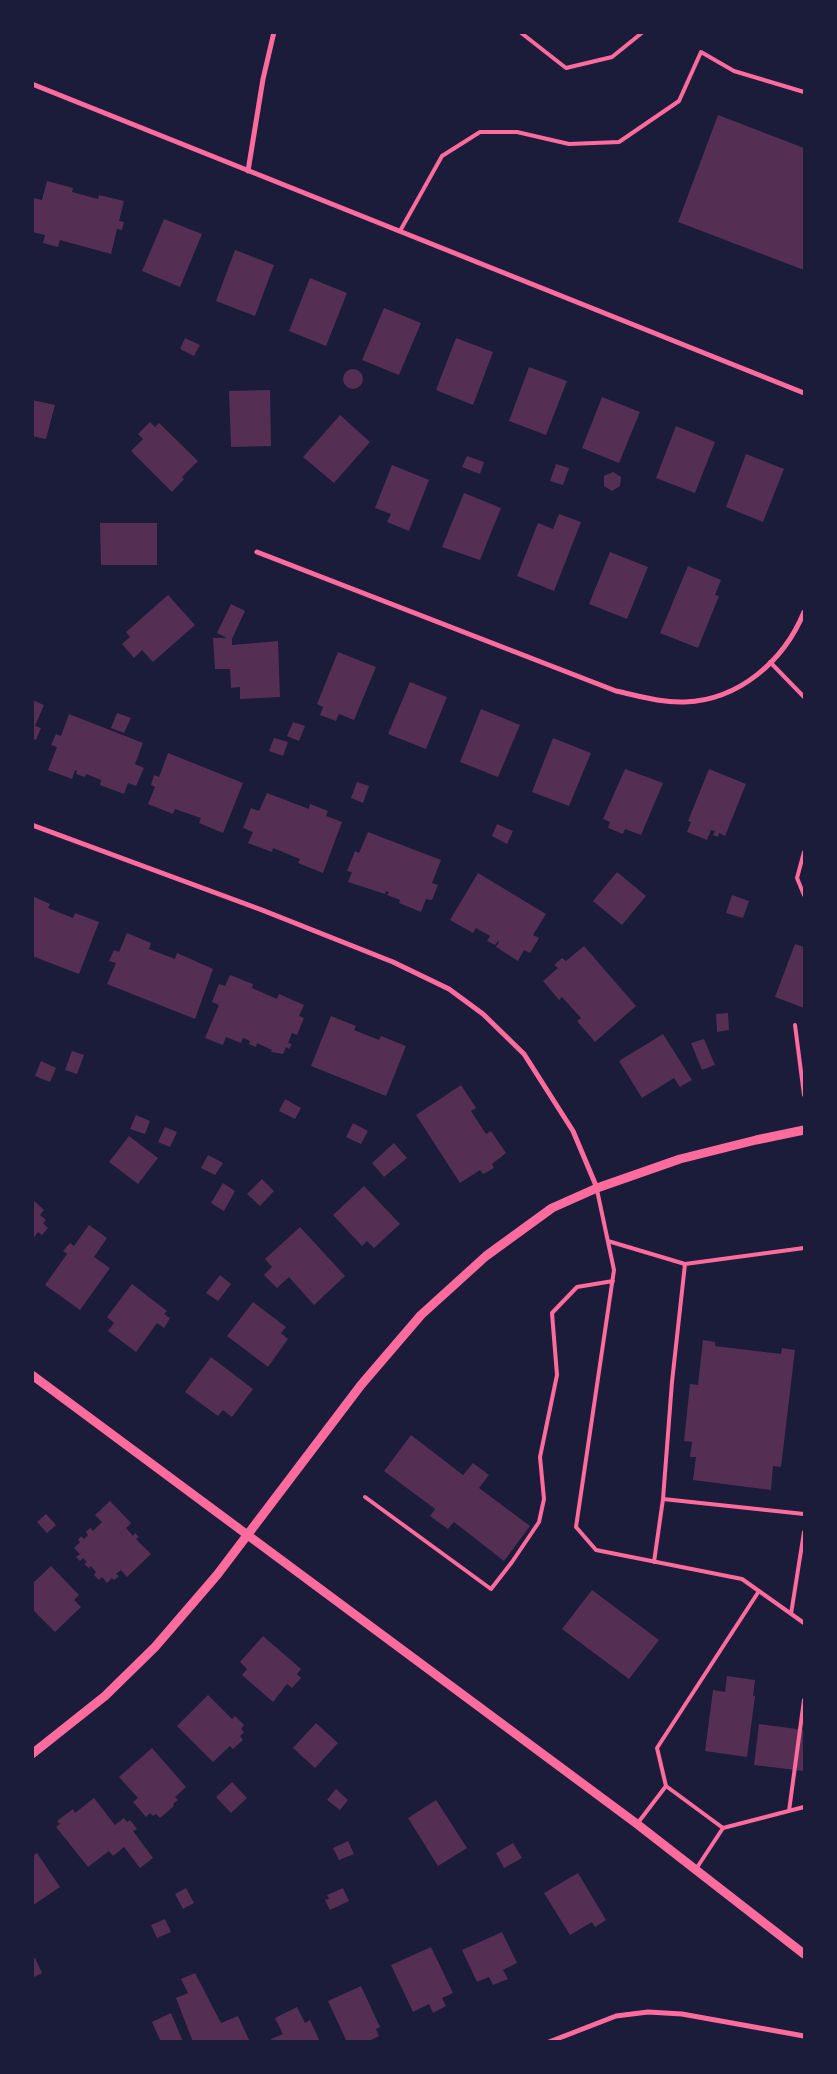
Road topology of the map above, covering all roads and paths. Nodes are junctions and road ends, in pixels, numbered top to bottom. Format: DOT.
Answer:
graph roads {
  1 [pos="274,32"];
  2 [pos="520,32"];
  3 [pos="643,32"];
  4 [pos="32,84"];
  5 [pos="804,92"];
  6 [pos="248,171"];
  7 [pos="400,231"];
  8 [pos="804,393"];
  9 [pos="257,552"];
  10 [pos="804,612"];
  11 [pos="770,662"];
  12 [pos="804,696"];
  13 [pos="32,825"];
  14 [pos="804,852"];
  15 [pos="804,895"];
  16 [pos="794,1026"];
  17 [pos="804,1095"];
  18 [pos="804,1130"];
  19 [pos="597,1188"];
  20 [pos="608,1241"];
  21 [pos="804,1248"];
  22 [pos="685,1264"];
  23 [pos="613,1281"];
  24 [pos="32,1374"];
  25 [pos="365,1497"];
  26 [pos="663,1499"];
  27 [pos="804,1514"];
  28 [pos="804,1532"];
  29 [pos="248,1535"];
  30 [pos="654,1562"];
  31 [pos="759,1591"];
  32 [pos="791,1614"];
  33 [pos="804,1623"];
  34 [pos="804,1700"];
  35 [pos="32,1754"];
  36 [pos="666,1786"];
  37 [pos="804,1807"];
  38 [pos="789,1811"];
  39 [pos="637,1824"];
  40 [pos="723,1828"];
  41 [pos="696,1869"];
  42 [pos="804,1954"];
  43 [pos="804,2036"];
  44 [pos="549,2042"];
  1 -- 6 [label="street"];
  2 -- 3 [label="lane"];
  4 -- 6 [label="street"];
  5 -- 7 [label="lane"];
  6 -- 7 [label="street"];
  7 -- 8 [label="street"];
  9 -- 11 [label="street"];
  10 -- 11 [label="street"];
  11 -- 12 [label="lane"];
  13 -- 19 [label="street"];
  14 -- 15 [label="lane"];
  16 -- 17 [label="lane"];
  18 -- 19 [label="street"];
  19 -- 20 [label="lane"];
  19 -- 29 [label="street"];
  20 -- 22 [label="lane"];
  20 -- 23 [label="lane"];
  21 -- 22 [label="lane"];
  22 -- 26 [label="lane"];
  23 -- 25 [label="lane"];
  23 -- 30 [label="lane"];
  24 -- 29 [label="street"];
  26 -- 27 [label="lane"];
  26 -- 30 [label="lane"];
  28 -- 32 [label="lane"];
  29 -- 35 [label="street"];
  29 -- 39 [label="street"];
  30 -- 31 [label="lane"];
  31 -- 32 [label="lane"];
  31 -- 36 [label="lane"];
  32 -- 33 [label="lane"];
  34 -- 38 [label="lane"];
  36 -- 39 [label="lane"];
  36 -- 40 [label="lane"];
  37 -- 38 [label="lane"];
  38 -- 40 [label="lane"];
  39 -- 41 [label="street"];
  40 -- 41 [label="lane"];
  41 -- 42 [label="street"];
  43 -- 44 [label="street"];
}
